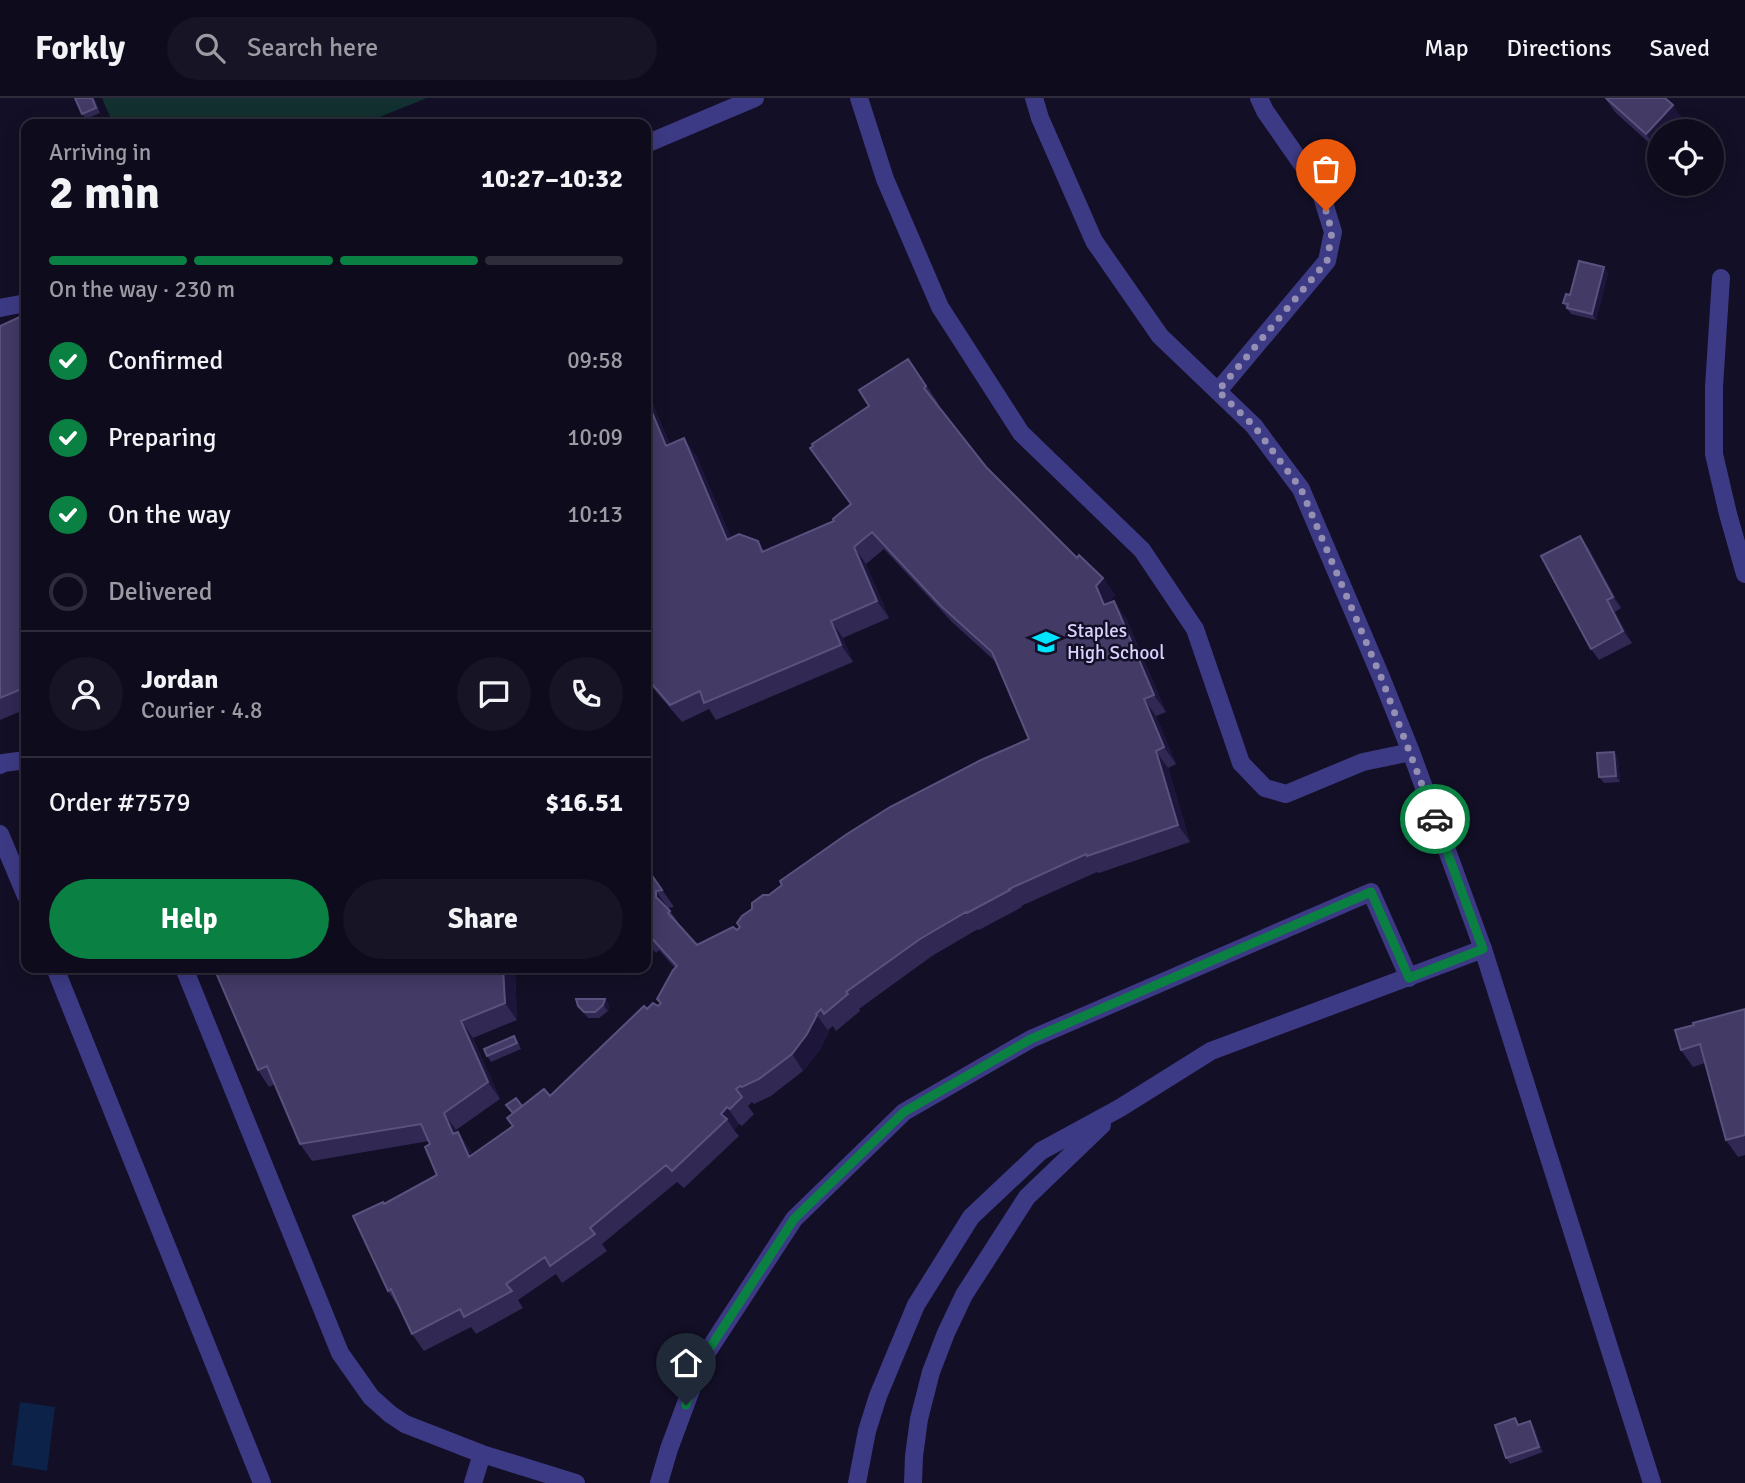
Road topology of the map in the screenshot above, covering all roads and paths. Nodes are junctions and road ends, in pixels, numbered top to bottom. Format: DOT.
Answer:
graph roads {
  1 [pos="755,98"];
  2 [pos="859,98"];
  3 [pos="1034,98"];
  4 [pos="1259,98"];
  5 [pos="651,142"];
  6 [pos="1721,278"];
  7 [pos="21,304"];
  8 [pos="0,308"];
  9 [pos="1218,391"];
  10 [pos="1745,574"];
  11 [pos="1411,752"];
  12 [pos="21,761"];
  13 [pos="0,765"];
  14 [pos="0,834"];
  15 [pos="21,884"];
  16 [pos="1483,949"];
  17 [pos="57,973"];
  18 [pos="186,973"];
  19 [pos="1409,978"];
  20 [pos="1120,1108"];
  21 [pos="482,1454"];
  22 [pos="262,1483"];
  23 [pos="473,1483"];
  24 [pos="576,1483"];
  25 [pos="659,1483"];
  26 [pos="857,1483"];
  27 [pos="913,1483"];
  28 [pos="1652,1483"];
  1 -- 5 [label="lane"];
  2 -- 11 [label="lane"];
  3 -- 9 [label="lane"];
  4 -- 9 [label="lane"];
  6 -- 10 [label="lane"];
  7 -- 8 [label="lane"];
  9 -- 11 [label="lane"];
  11 -- 16 [label="lane"];
  12 -- 13 [label="lane"];
  14 -- 15 [label="lane"];
  16 -- 19 [label="lane"];
  16 -- 28 [label="lane"];
  17 -- 22 [label="lane"];
  18 -- 21 [label="lane"];
  19 -- 20 [label="lane"];
  19 -- 25 [label="lane"];
  20 -- 26 [label="lane"];
  20 -- 27 [label="lane"];
  21 -- 23 [label="lane"];
  21 -- 24 [label="lane"];
}
